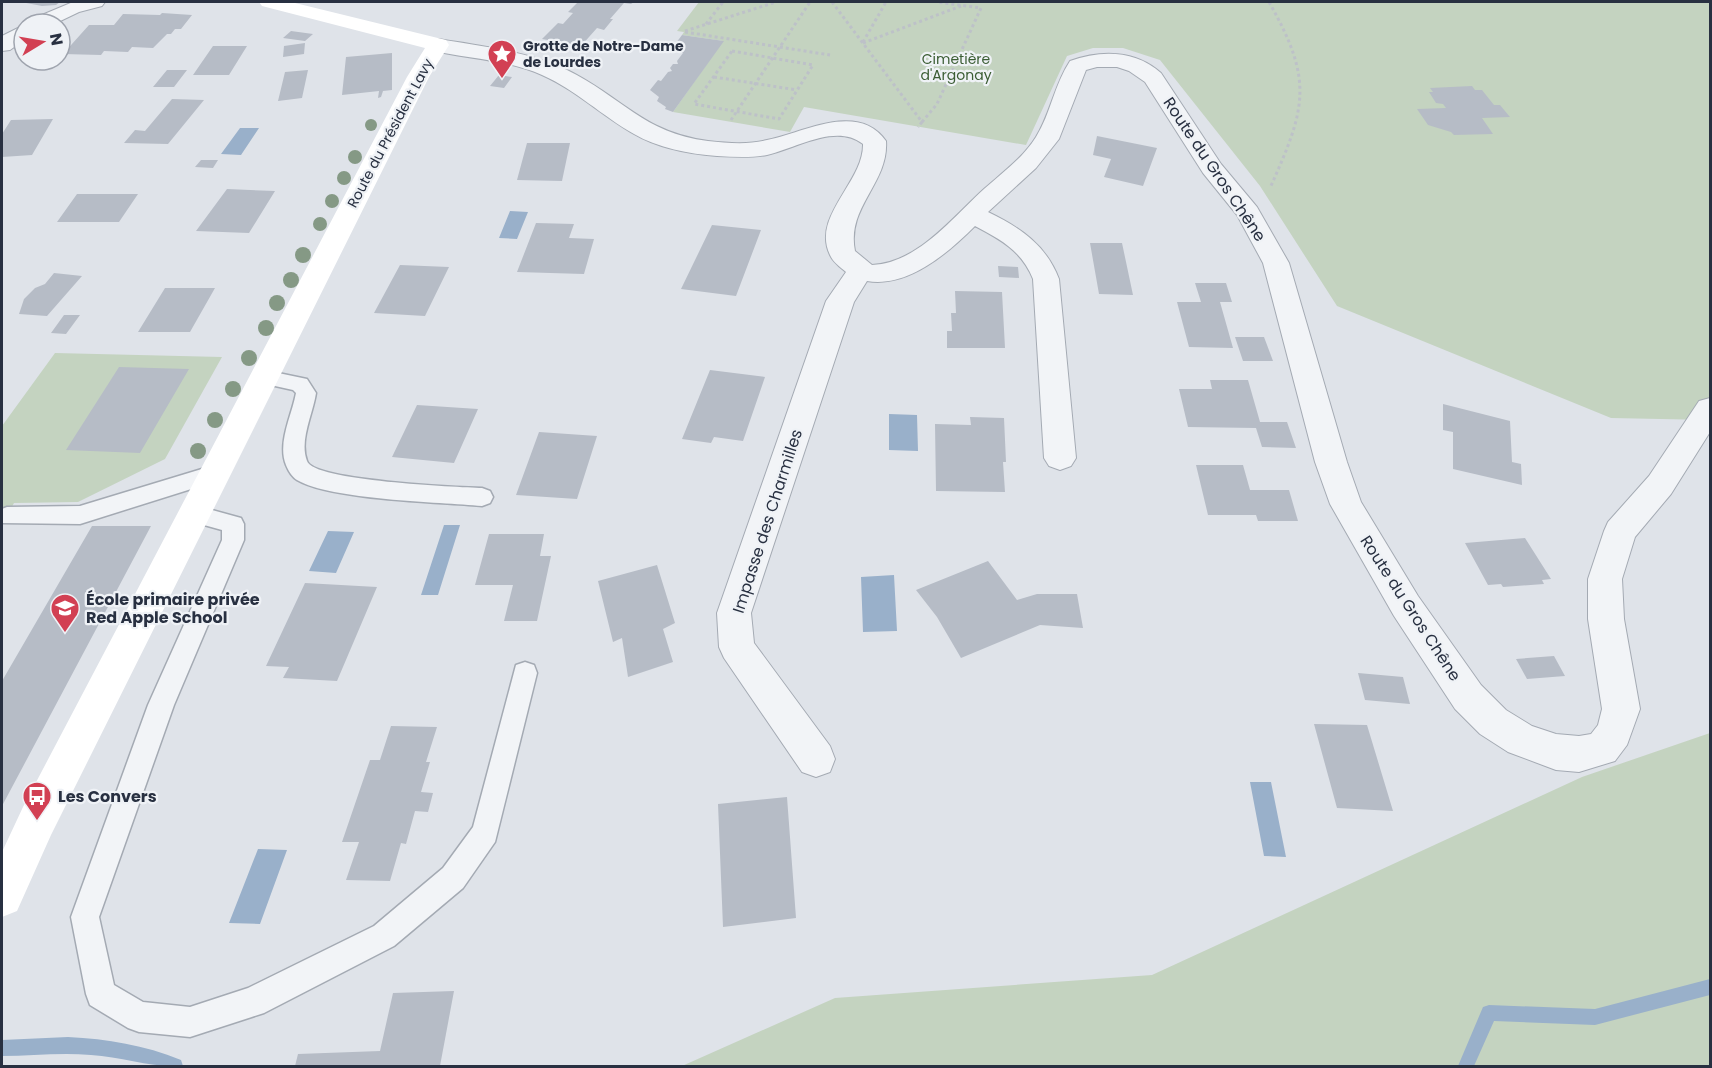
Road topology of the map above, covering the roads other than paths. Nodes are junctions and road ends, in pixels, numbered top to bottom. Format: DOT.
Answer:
graph roads {
  1 [pos="96,2"];
  2 [pos="269,2"];
  3 [pos="64,12"];
  4 [pos="438,45"];
  5 [pos="971,214"];
  6 [pos="860,271"];
  7 [pos="264,377"];
  8 [pos="1710,409"];
  9 [pos="1060,458"];
  10 [pos="215,473"];
  11 [pos="482,497"];
  12 [pos="194,514"];
  13 [pos="7,516"];
  14 [pos="525,673"];
  15 [pos="816,759"];
  16 [pos="2,896"];
  1 -- 3 [label="street"];
  2 -- 4 [label="street, Route du Président Lavy"];
  4 -- 6 [label="street"];
  4 -- 7 [label="street, Route du Président Lavy"];
  5 -- 6 [label="street, Route du Gros Chêne"];
  5 -- 8 [label="street, Route du Gros Chêne"];
  5 -- 9 [label="street"];
  6 -- 15 [label="street, Impasse des Charmilles"];
  7 -- 10 [label="street, Route du Président Lavy"];
  7 -- 11 [label="lane"];
  10 -- 12 [label="street, Route du Président Lavy"];
  10 -- 13 [label="lane"];
  12 -- 14 [label="lane"];
  12 -- 16 [label="street, Route du Président Lavy"];
}
